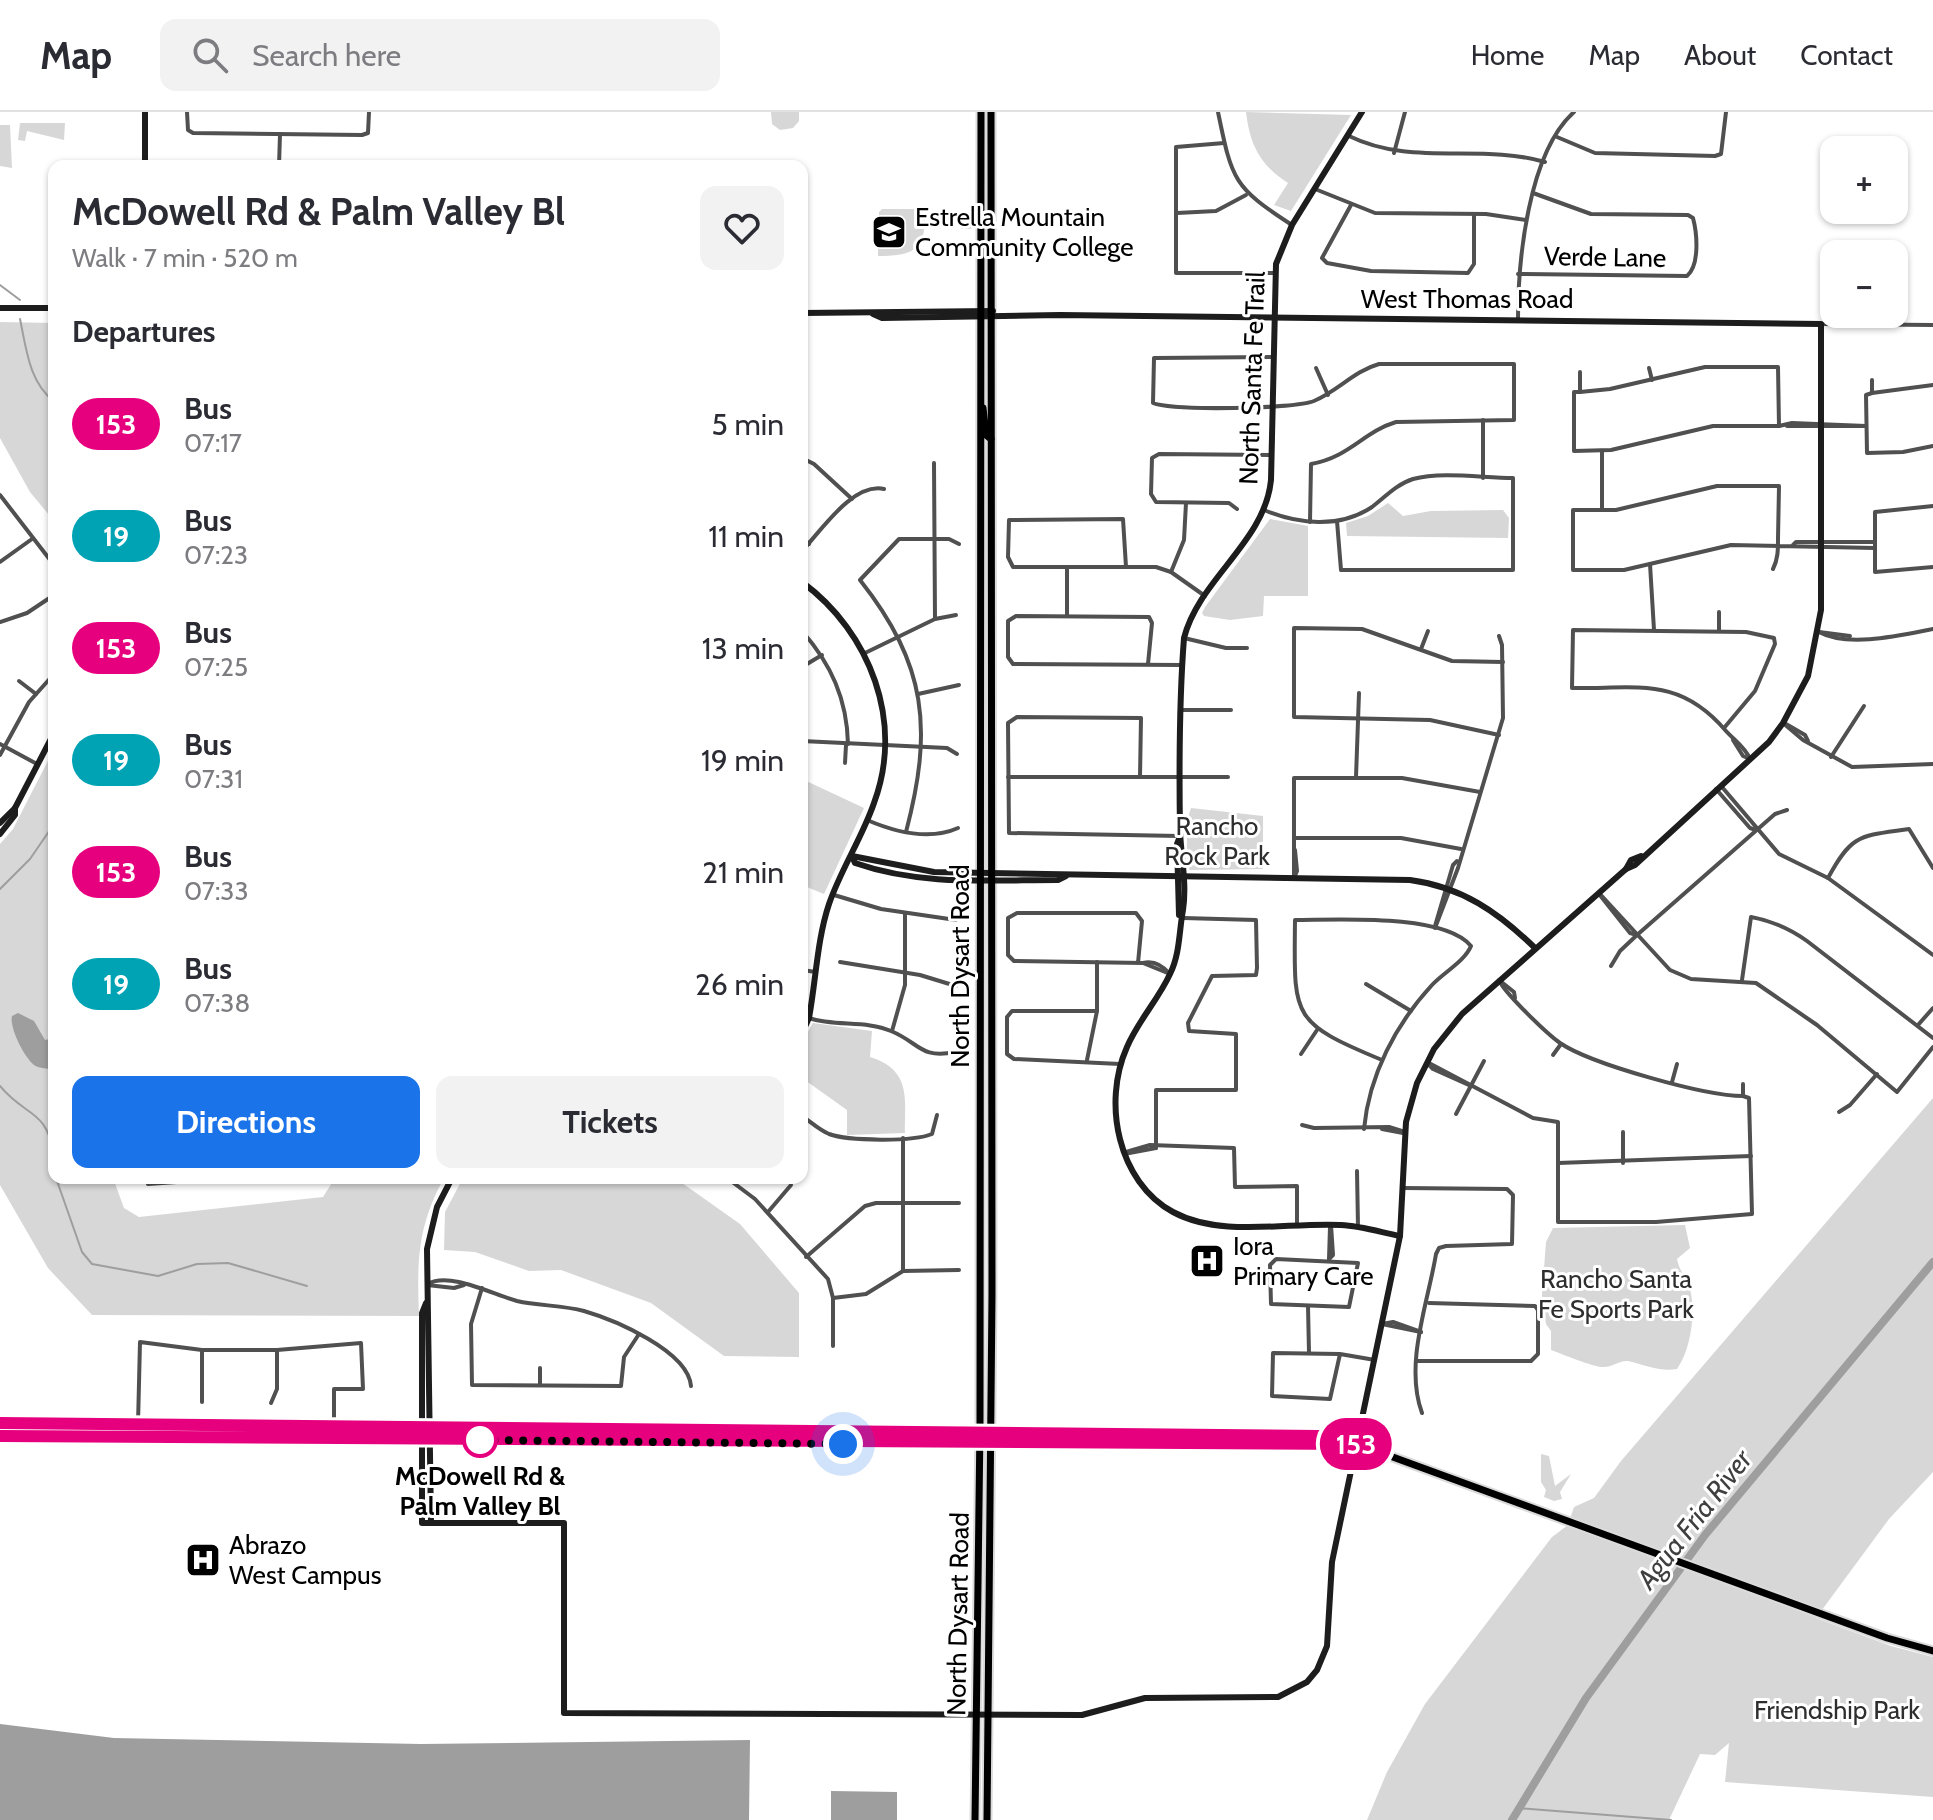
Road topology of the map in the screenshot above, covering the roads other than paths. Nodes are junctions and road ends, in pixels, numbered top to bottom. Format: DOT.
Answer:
graph roads {
  1 [pos="145,112"];
  2 [pos="187,112"];
  3 [pos="369,112"];
  4 [pos="981,112"];
  5 [pos="991,112"];
  6 [pos="1218,112"];
  7 [pos="1362,112"];
  8 [pos="1405,112"];
  9 [pos="1572,112"];
  10 [pos="1726,112"];
  11 [pos="280,134"];
  12 [pos="1349,136"];
  13 [pos="1556,137"];
  14 [pos="1224,143"];
  15 [pos="1394,153"];
  16 [pos="145,160"];
  17 [pos="279,160"];
  18 [pos="1545,162"];
  19 [pos="1315,189"];
  20 [pos="1533,193"];
  21 [pos="1247,194"];
  22 [pos="1351,205"];
  23 [pos="1177,213"];
  24 [pos="1474,214"];
  25 [pos="1526,220"];
  26 [pos="1292,225"];
  27 [pos="1274,273"];
  28 [pos="1518,274"];
  29 [pos="0,308"];
  30 [pos="48,308"];
  31 [pos="808,313"];
  32 [pos="981,314"];
  33 [pos="995,314"];
  34 [pos="1273,317"];
  35 [pos="1518,319"];
  36 [pos="1820,324"];
  37 [pos="1908,325"];
  38 [pos="1933,325"];
  39 [pos="1821,328"];
  40 [pos="1273,357"];
  41 [pos="1316,368"];
  42 [pos="1649,368"];
  43 [pos="1580,372"];
  44 [pos="1652,380"];
  45 [pos="1872,380"];
  46 [pos="1933,385"];
  47 [pos="1580,392"];
  48 [pos="1872,393"];
  49 [pos="1328,395"];
  50 [pos="980,402"];
  51 [pos="1272,406"];
  52 [pos="1483,420"];
  53 [pos="1779,426"];
  54 [pos="1821,426"];
  55 [pos="1866,426"];
  56 [pos="991,439"];
  57 [pos="1933,446"];
  58 [pos="1602,452"];
  59 [pos="1272,455"];
  60 [pos="808,461"];
  61 [pos="934,463"];
  62 [pos="1483,478"];
  63 [pos="884,489"];
  64 [pos="0,495"];
  65 [pos="852,499"];
  66 [pos="1186,503"];
  67 [pos="1933,506"];
  68 [pos="1237,509"];
  69 [pos="1264,510"];
  70 [pos="1602,510"];
  71 [pos="1337,521"];
  72 [pos="1310,522"];
  73 [pos="32,539"];
  74 [pos="932,539"];
  75 [pos="809,544"];
  76 [pos="959,544"];
  77 [pos="1778,545"];
  78 [pos="1821,545"];
  79 [pos="1875,545"];
  80 [pos="48,558"];
  81 [pos="0,562"];
  82 [pos="1650,564"];
  83 [pos="1067,567"];
  84 [pos="1126,567"];
  85 [pos="1933,567"];
  86 [pos="1773,569"];
  87 [pos="1171,572"];
  88 [pos="808,588"];
  89 [pos="1205,596"];
  90 [pos="48,599"];
  91 [pos="1719,612"];
  92 [pos="956,615"];
  93 [pos="1067,616"];
  94 [pos="935,619"];
  95 [pos="0,622"];
  96 [pos="1933,629"];
  97 [pos="1654,630"];
  98 [pos="1428,631"];
  99 [pos="1719,631"];
  100 [pos="1819,632"];
  101 [pos="898,636"];
  102 [pos="1499,636"];
  103 [pos="808,638"];
  104 [pos="1184,638"];
  105 [pos="1247,648"];
  106 [pos="1421,649"];
  107 [pos="865,653"];
  108 [pos="822,655"];
  109 [pos="1503,662"];
  110 [pos="808,663"];
  111 [pos="1148,664"];
  112 [pos="1182,665"];
  113 [pos="19,681"];
  114 [pos="48,681"];
  115 [pos="959,685"];
  116 [pos="1359,693"];
  117 [pos="36,694"];
  118 [pos="918,694"];
  119 [pos="1864,706"];
  120 [pos="1182,710"];
  121 [pos="1231,710"];
  122 [pos="1357,718"];
  123 [pos="1783,723"];
  124 [pos="1724,728"];
  125 [pos="1499,735"];
  126 [pos="808,742"];
  127 [pos="2,745"];
  128 [pos="48,745"];
  129 [pos="847,745"];
  130 [pos="885,746"];
  131 [pos="922,747"];
  132 [pos="957,754"];
  133 [pos="0,755"];
  134 [pos="1831,757"];
  135 [pos="1751,760"];
  136 [pos="845,763"];
  137 [pos="38,764"];
  138 [pos="1933,764"];
  139 [pos="1008,777"];
  140 [pos="1140,777"];
  141 [pos="1181,777"];
  142 [pos="1228,777"];
  143 [pos="1356,777"];
  144 [pos="1718,787"];
  145 [pos="1480,792"];
  146 [pos="15,808"];
  147 [pos="1787,810"];
  148 [pos="867,820"];
  149 [pos="0,823"];
  150 [pos="958,828"];
  151 [pos="1756,830"];
  152 [pos="906,832"];
  153 [pos="0,834"];
  154 [pos="1180,836"];
  155 [pos="1295,838"];
  156 [pos="1461,849"];
  157 [pos="852,856"];
  158 [pos="1933,868"];
  159 [pos="980,877"];
  160 [pos="991,877"];
  161 [pos="1180,877"];
  162 [pos="1294,878"];
  163 [pos="1828,878"];
  164 [pos="1448,888"];
  165 [pos="1598,893"];
  166 [pos="833,895"];
  167 [pos="905,914"];
  168 [pos="1180,918"];
  169 [pos="956,920"];
  170 [pos="1435,928"];
  171 [pos="1637,935"];
  172 [pos="1535,948"];
  173 [pos="1933,955"];
  174 [pos="840,962"];
  175 [pos="1097,962"];
  176 [pos="1140,963"];
  177 [pos="1611,966"];
  178 [pos="808,971"];
  179 [pos="816,972"];
  180 [pos="905,973"];
  181 [pos="1170,974"];
  182 [pos="1499,980"];
  183 [pos="1742,980"];
  184 [pos="1366,984"];
  185 [pos="956,986"];
  186 [pos="1933,1008"];
  187 [pos="1097,1011"];
  188 [pos="1411,1011"];
  189 [pos="809,1018"];
  190 [pos="1918,1025"];
  191 [pos="1317,1030"];
  192 [pos="892,1031"];
  193 [pos="1933,1038"];
  194 [pos="1561,1043"];
  195 [pos="1933,1047"];
  196 [pos="955,1052"];
  197 [pos="1301,1054"];
  198 [pos="1553,1055"];
  199 [pos="1087,1060"];
  200 [pos="1382,1060"];
  201 [pos="1484,1061"];
  202 [pos="1427,1062"];
  203 [pos="1121,1064"];
  204 [pos="1677,1064"];
  205 [pos="1877,1074"];
  206 [pos="1672,1082"];
  207 [pos="1743,1084"];
  208 [pos="1471,1086"];
  209 [pos="1743,1096"];
  210 [pos="1839,1112"];
  211 [pos="1456,1114"];
  212 [pos="937,1115"];
  213 [pos="808,1120"];
  214 [pos="1302,1125"];
  215 [pos="1364,1129"];
  216 [pos="1405,1132"];
  217 [pos="1623,1132"];
  218 [pos="903,1138"];
  219 [pos="1156,1148"];
  220 [pos="1124,1154"];
  221 [pos="1752,1156"];
  222 [pos="1558,1163"];
  223 [pos="1623,1163"];
  224 [pos="1357,1171"];
  225 [pos="449,1184"];
  226 [pos="734,1184"];
  227 [pos="791,1185"];
  228 [pos="1403,1188"];
  229 [pos="903,1202"];
  230 [pos="959,1203"];
  231 [pos="768,1212"];
  232 [pos="1297,1225"];
  233 [pos="1331,1225"];
  234 [pos="1358,1227"];
  235 [pos="1400,1236"];
  236 [pos="806,1257"];
  237 [pos="1329,1259"];
  238 [pos="959,1270"];
  239 [pos="903,1271"];
  240 [pos="426,1285"];
  241 [pos="482,1288"];
  242 [pos="833,1298"];
  243 [pos="1428,1303"];
  244 [pos="1308,1306"];
  245 [pos="1382,1324"];
  246 [pos="1421,1332"];
  247 [pos="639,1334"];
  248 [pos="833,1346"];
  249 [pos="202,1350"];
  250 [pos="277,1350"];
  251 [pos="1309,1353"];
  252 [pos="1340,1354"];
  253 [pos="1375,1360"];
  254 [pos="1416,1361"];
  255 [pos="540,1368"];
  256 [pos="540,1385"];
  257 [pos="691,1386"];
  258 [pos="202,1402"];
  259 [pos="271,1403"];
  260 [pos="1422,1413"];
  261 [pos="0,1423"];
  262 [pos="32,1423"];
  263 [pos="138,1424"];
  264 [pos="334,1425"];
  265 [pos="426,1426"];
  266 [pos="705,1429"];
  267 [pos="0,1436"];
  268 [pos="32,1436"];
  269 [pos="980,1438"];
  270 [pos="991,1438"];
  271 [pos="421,1439"];
  272 [pos="431,1439"];
  273 [pos="704,1442"];
  274 [pos="1357,1444"];
  275 [pos="431,1523"];
  276 [pos="1933,1651"];
  277 [pos="978,1714"];
  278 [pos="988,1714"];
  279 [pos="975,1820"];
  280 [pos="987,1820"];
  1 -- 16 [label="street"];
  2 -- 11 [label="street"];
  3 -- 11 [label="street"];
  4 -- 32 [label="main road, North Dysart Road"];
  5 -- 33 [label="main road, North Dysart Road"];
  6 -- 14 [label="street"];
  7 -- 12 [label="street, North Santa Fe Trail"];
  8 -- 15 [label="street"];
  9 -- 13 [label="street"];
  10 -- 13 [label="street"];
  11 -- 17 [label="street"];
  12 -- 15 [label="street"];
  12 -- 19 [label="street, North Santa Fe Trail"];
  13 -- 18 [label="street"];
  14 -- 21 [label="street"];
  14 -- 23 [label="street"];
  15 -- 18 [label="street"];
  18 -- 20 [label="street"];
  19 -- 22 [label="street"];
  19 -- 26 [label="street, North Santa Fe Trail"];
  20 -- 25 [label="street"];
  20 -- 28 [label="street, Verde Lane"];
  21 -- 23 [label="street"];
  21 -- 26 [label="street"];
  22 -- 24 [label="street"];
  22 -- 24 [label="street"];
  23 -- 27 [label="street"];
  24 -- 25 [label="street"];
  25 -- 28 [label="street"];
  26 -- 27 [label="street, North Santa Fe Trail"];
  27 -- 34 [label="street, North Santa Fe Trail"];
  28 -- 35 [label="street"];
  29 -- 30 [label="street"];
  31 -- 32 [label="street, West Thomas Road"];
  32 -- 33 [label="street, West Thomas Road"];
  32 -- 50 [label="main road, North Dysart Road"];
  33 -- 34 [label="street, West Thomas Road"];
  33 -- 56 [label="main road, North Dysart Road"];
  34 -- 35 [label="street, West Thomas Road"];
  34 -- 40 [label="street, North Santa Fe Trail"];
  35 -- 36 [label="street, West Thomas Road"];
  37 -- 38 [label="street, West Thomas Road"];
  39 -- 54 [label="street"];
  40 -- 51 [label="street, North Santa Fe Trail"];
  40 -- 51 [label="street"];
  41 -- 49 [label="street"];
  42 -- 44 [label="street"];
  43 -- 47 [label="street"];
  44 -- 47 [label="street"];
  44 -- 53 [label="street"];
  45 -- 48 [label="street"];
  46 -- 48 [label="street"];
  47 -- 58 [label="street"];
  48 -- 55 [label="street"];
  49 -- 51 [label="street"];
  49 -- 52 [label="street"];
  50 -- 56 [label="main road"];
  50 -- 159 [label="main road, North Dysart Road"];
  51 -- 59 [label="street, North Santa Fe Trail"];
  52 -- 62 [label="street"];
  52 -- 72 [label="street"];
  53 -- 54 [label="street"];
  53 -- 58 [label="street"];
  54 -- 55 [label="street"];
  54 -- 78 [label="street"];
  55 -- 57 [label="street"];
  56 -- 160 [label="main road, North Dysart Road"];
  58 -- 70 [label="street"];
  59 -- 66 [label="street"];
  59 -- 69 [label="street, North Santa Fe Trail"];
  60 -- 65 [label="street"];
  61 -- 74 [label="street"];
  62 -- 71 [label="street"];
  62 -- 71 [label="street"];
  63 -- 65 [label="street"];
  64 -- 73 [label="street"];
  65 -- 75 [label="street"];
  66 -- 68 [label="street"];
  66 -- 87 [label="street"];
  67 -- 79 [label="street"];
  69 -- 72 [label="street"];
  69 -- 89 [label="street, North Santa Fe Trail"];
  70 -- 77 [label="street"];
  70 -- 82 [label="street"];
  71 -- 72 [label="street"];
  73 -- 80 [label="street"];
  73 -- 81 [label="street"];
  74 -- 76 [label="street"];
  74 -- 94 [label="street"];
  74 -- 101 [label="street"];
  77 -- 78 [label="street"];
  77 -- 82 [label="street"];
  77 -- 86 [label="street"];
  78 -- 79 [label="street"];
  78 -- 100 [label="street"];
  79 -- 85 [label="street"];
  82 -- 97 [label="street"];
  83 -- 84 [label="street"];
  83 -- 84 [label="street"];
  83 -- 93 [label="street"];
  84 -- 87 [label="street"];
  87 -- 89 [label="street"];
  88 -- 107 [label="street"];
  89 -- 104 [label="street, North Santa Fe Trail"];
  90 -- 95 [label="street"];
  91 -- 99 [label="street"];
  92 -- 94 [label="street"];
  93 -- 111 [label="street"];
  93 -- 111 [label="street"];
  94 -- 101 [label="street"];
  96 -- 100 [label="street"];
  97 -- 99 [label="street"];
  97 -- 124 [label="street"];
  98 -- 106 [label="street"];
  99 -- 124 [label="street"];
  100 -- 123 [label="street"];
  101 -- 107 [label="street"];
  101 -- 118 [label="street"];
  102 -- 109 [label="street"];
  103 -- 108 [label="street"];
  104 -- 105 [label="street"];
  104 -- 112 [label="street, North Santa Fe Trail"];
  106 -- 109 [label="street"];
  106 -- 122 [label="street"];
  107 -- 130 [label="street"];
  108 -- 110 [label="street"];
  108 -- 129 [label="street"];
  109 -- 125 [label="street"];
  111 -- 112 [label="street"];
  112 -- 120 [label="street, North Santa Fe Trail"];
  113 -- 117 [label="street"];
  114 -- 117 [label="street"];
  115 -- 118 [label="street"];
  116 -- 122 [label="street"];
  117 -- 127 [label="street"];
  118 -- 131 [label="street"];
  119 -- 134 [label="street"];
  120 -- 121 [label="street"];
  120 -- 141 [label="street, North Santa Fe Trail"];
  122 -- 125 [label="street"];
  122 -- 143 [label="street"];
  123 -- 134 [label="street"];
  123 -- 135 [label="street"];
  124 -- 135 [label="street"];
  125 -- 145 [label="street"];
  126 -- 129 [label="street"];
  127 -- 133 [label="street"];
  127 -- 137 [label="street"];
  128 -- 137 [label="street"];
  129 -- 130 [label="street"];
  129 -- 136 [label="street"];
  130 -- 131 [label="street"];
  130 -- 148 [label="street"];
  131 -- 132 [label="street"];
  131 -- 152 [label="street"];
  134 -- 138 [label="street"];
  135 -- 144 [label="street"];
  137 -- 146 [label="street"];
  139 -- 140 [label="street"];
  139 -- 140 [label="street"];
  139 -- 154 [label="street"];
  140 -- 141 [label="street"];
  141 -- 142 [label="street"];
  141 -- 154 [label="street, North Santa Fe Trail"];
  143 -- 145 [label="street"];
  143 -- 155 [label="street"];
  144 -- 151 [label="street"];
  144 -- 165 [label="street"];
  145 -- 156 [label="street"];
  146 -- 149 [label="street"];
  146 -- 153 [label="street"];
  147 -- 151 [label="street"];
  148 -- 152 [label="street"];
  148 -- 157 [label="street"];
  150 -- 152 [label="street"];
  151 -- 163 [label="street"];
  151 -- 171 [label="street"];
  154 -- 161 [label="street, North Santa Fe Trail"];
  155 -- 156 [label="street"];
  155 -- 162 [label="street"];
  156 -- 164 [label="street"];
  157 -- 159 [label="street"];
  157 -- 166 [label="street"];
  158 -- 163 [label="street"];
  159 -- 160 [label="street"];
  159 -- 269 [label="main road, North Dysart Road"];
  160 -- 161 [label="street"];
  160 -- 270 [label="main road, North Dysart Road"];
  161 -- 162 [label="street"];
  161 -- 168 [label="street, North Santa Fe Trail"];
  162 -- 164 [label="street"];
  163 -- 173 [label="street"];
  164 -- 170 [label="street"];
  164 -- 172 [label="street"];
  165 -- 171 [label="street"];
  165 -- 172 [label="street"];
  166 -- 167 [label="street"];
  166 -- 179 [label="street"];
  167 -- 169 [label="street"];
  167 -- 180 [label="street"];
  168 -- 181 [label="street, North Santa Fe Trail"];
  168 -- 219 [label="street"];
  170 -- 188 [label="street"];
  170 -- 191 [label="street"];
  171 -- 177 [label="street"];
  171 -- 183 [label="street"];
  172 -- 182 [label="street"];
  174 -- 180 [label="street"];
  175 -- 176 [label="street"];
  175 -- 176 [label="street"];
  175 -- 187 [label="street"];
  176 -- 181 [label="street"];
  178 -- 179 [label="street"];
  179 -- 189 [label="street"];
  180 -- 185 [label="street"];
  180 -- 192 [label="street"];
  181 -- 203 [label="street, North Santa Fe Trail"];
  182 -- 194 [label="street"];
  182 -- 202 [label="street"];
  183 -- 190 [label="street"];
  183 -- 205 [label="street"];
  184 -- 188 [label="street"];
  186 -- 190 [label="street"];
  187 -- 199 [label="street"];
  187 -- 199 [label="street"];
  188 -- 200 [label="street"];
  189 -- 192 [label="street"];
  190 -- 193 [label="street"];
  191 -- 197 [label="street"];
  191 -- 200 [label="street"];
  192 -- 196 [label="street"];
  194 -- 198 [label="street"];
  194 -- 206 [label="street"];
  195 -- 205 [label="street"];
  199 -- 203 [label="street"];
  200 -- 215 [label="street"];
  201 -- 208 [label="street"];
  202 -- 208 [label="street"];
  202 -- 216 [label="street"];
  203 -- 220 [label="street, North Santa Fe Trail"];
  204 -- 206 [label="street"];
  205 -- 210 [label="street"];
  206 -- 209 [label="street"];
  207 -- 209 [label="street"];
  208 -- 211 [label="street"];
  208 -- 222 [label="street"];
  209 -- 221 [label="street"];
  212 -- 218 [label="street"];
  213 -- 218 [label="street"];
  214 -- 215 [label="street"];
  215 -- 216 [label="street"];
  216 -- 228 [label="street"];
  217 -- 223 [label="street"];
  218 -- 229 [label="street"];
  219 -- 220 [label="street"];
  219 -- 232 [label="street"];
  220 -- 232 [label="street, North Santa Fe Trail"];
  221 -- 222 [label="street"];
  221 -- 223 [label="street"];
  222 -- 223 [label="street"];
  224 -- 234 [label="street"];
  225 -- 240 [label="street"];
  226 -- 231 [label="street"];
  227 -- 231 [label="street"];
  228 -- 235 [label="street"];
  228 -- 243 [label="street"];
  229 -- 230 [label="street"];
  229 -- 236 [label="street"];
  229 -- 239 [label="street"];
  231 -- 236 [label="street"];
  232 -- 233 [label="street, North Santa Fe Trail"];
  233 -- 234 [label="street, North Santa Fe Trail"];
  233 -- 237 [label="street"];
  234 -- 235 [label="street, North Santa Fe Trail"];
  235 -- 245 [label="street"];
  236 -- 242 [label="street"];
  237 -- 244 [label="street"];
  237 -- 244 [label="street"];
  238 -- 239 [label="street"];
  239 -- 242 [label="street"];
  240 -- 241 [label="street"];
  240 -- 265 [label="street"];
  241 -- 247 [label="street"];
  241 -- 256 [label="street"];
  242 -- 248 [label="street"];
  243 -- 246 [label="street"];
  243 -- 254 [label="street"];
  244 -- 251 [label="street"];
  245 -- 246 [label="street"];
  245 -- 253 [label="street"];
  246 -- 254 [label="street"];
  247 -- 256 [label="street"];
  247 -- 257 [label="street"];
  249 -- 250 [label="street"];
  249 -- 258 [label="street"];
  249 -- 263 [label="street"];
  250 -- 259 [label="street"];
  250 -- 264 [label="street"];
  251 -- 252 [label="street"];
  251 -- 252 [label="street"];
  252 -- 253 [label="street"];
  253 -- 274 [label="street"];
  254 -- 260 [label="street"];
  255 -- 256 [label="street"];
  261 -- 262 [label="main road"];
  262 -- 263 [label="main road"];
  262 -- 268 [label="main road"];
  263 -- 264 [label="main road"];
  264 -- 265 [label="main road"];
  265 -- 266 [label="main road"];
  265 -- 271 [label="street"];
  265 -- 272 [label="street"];
  266 -- 269 [label="main road"];
  266 -- 273 [label="main road"];
  267 -- 268 [label="main road"];
  268 -- 271 [label="main road"];
  269 -- 270 [label="main road"];
  269 -- 273 [label="main road"];
  269 -- 277 [label="main road, North Dysart Road"];
  270 -- 274 [label="main road"];
  270 -- 278 [label="main road, North Dysart Road"];
  271 -- 272 [label="main road"];
  271 -- 275 [label="street"];
  272 -- 273 [label="main road"];
  272 -- 275 [label="street"];
  274 -- 276 [label="main road"];
  274 -- 278 [label="street"];
  275 -- 277 [label="street"];
  277 -- 278 [label="street"];
  277 -- 279 [label="main road, North Dysart Road"];
  278 -- 280 [label="main road, North Dysart Road"];
}
